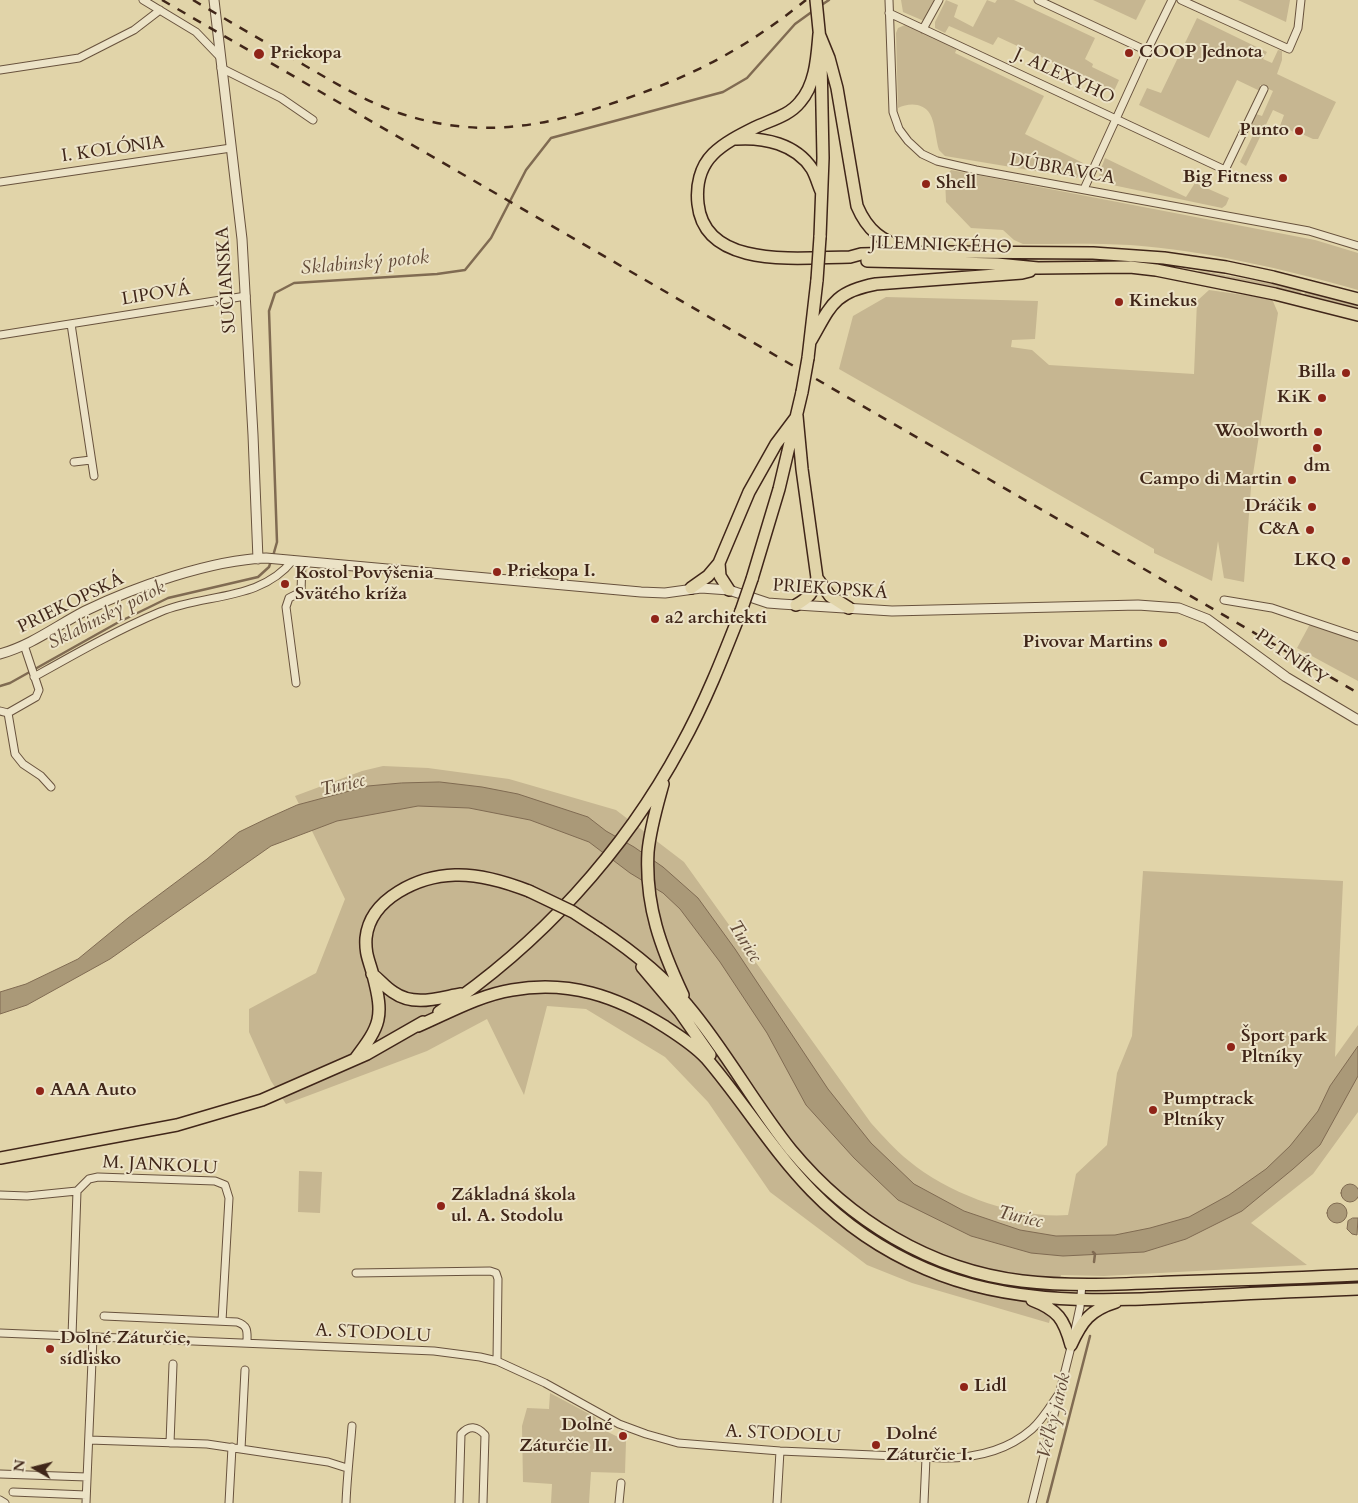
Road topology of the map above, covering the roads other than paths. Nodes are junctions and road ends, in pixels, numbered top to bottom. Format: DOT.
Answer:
graph roads {
  1 [pos="144,0"];
  2 [pos="214,0"];
  3 [pos="816,0"];
  4 [pos="889,0"];
  5 [pos="939,0"];
  6 [pos="1038,0"];
  7 [pos="1172,0"];
  8 [pos="1181,0"];
  9 [pos="1301,0"];
  10 [pos="160,10"];
  11 [pos="890,13"];
  12 [pos="923,29"];
  13 [pos="819,34"];
  14 [pos="1147,51"];
  15 [pos="220,56"];
  16 [pos="221,68"];
  17 [pos="0,70"];
  18 [pos="1264,89"];
  19 [pos="1115,118"];
  20 [pos="313,120"];
  21 [pos="734,139"];
  22 [pos="231,148"];
  23 [pos="0,182"];
  24 [pos="1084,189"];
  25 [pos="823,193"];
  26 [pos="1358,246"];
  27 [pos="910,252"];
  28 [pos="850,257"];
  29 [pos="1038,268"];
  30 [pos="246,296"];
  31 [pos="1358,300"];
  32 [pos="1358,315"];
  33 [pos="71,324"];
  34 [pos="0,335"];
  35 [pos="810,342"];
  36 [pos="796,416"];
  37 [pos="92,460"];
  38 [pos="74,462"];
  39 [pos="94,476"];
  40 [pos="262,558"];
  41 [pos="298,561"];
  42 [pos="719,563"];
  43 [pos="817,578"];
  44 [pos="691,588"];
  45 [pos="729,590"];
  46 [pos="1224,600"];
  47 [pos="796,605"];
  48 [pos="848,608"];
  49 [pos="1207,619"];
  50 [pos="1358,637"];
  51 [pos="24,645"];
  52 [pos="0,654"];
  53 [pos="34,677"];
  54 [pos="296,682"];
  55 [pos="0,712"];
  56 [pos="8,713"];
  57 [pos="1358,720"];
  58 [pos="665,775"];
  59 [pos="51,787"];
  60 [pos="629,952"];
  61 [pos="372,974"];
  62 [pos="465,993"];
  63 [pos="688,1006"];
  64 [pos="418,1026"];
  65 [pos="354,1060"];
  66 [pos="732,1091"];
  67 [pos="0,1158"];
  68 [pos="77,1191"];
  69 [pos="0,1195"];
  70 [pos="356,1273"];
  71 [pos="1358,1275"];
  72 [pos="1082,1284"];
  73 [pos="1358,1290"];
  74 [pos="1018,1295"];
  75 [pos="1081,1300"];
  76 [pos="1122,1300"];
  77 [pos="104,1316"];
  78 [pos="222,1320"];
  79 [pos="0,1334"];
  80 [pos="72,1336"];
  81 [pos="93,1337"];
  82 [pos="247,1344"];
  83 [pos="1071,1345"];
  84 [pos="497,1361"];
  85 [pos="173,1364"];
  86 [pos="245,1370"];
  87 [pos="1060,1392"];
  88 [pos="352,1426"];
  89 [pos="89,1440"];
  90 [pos="170,1443"];
  91 [pos="232,1448"];
  92 [pos="241,1449"];
  93 [pos="780,1450"];
  94 [pos="926,1458"];
  95 [pos="347,1468"];
  96 [pos="0,1474"];
  97 [pos="87,1477"];
  98 [pos="621,1483"];
  99 [pos="13,1492"];
  100 [pos="86,1499"];
  101 [pos="0,1500"];
  102 [pos="5,1503"];
  103 [pos="229,1503"];
  104 [pos="346,1503"];
  105 [pos="459,1503"];
  106 [pos="483,1503"];
  107 [pos="619,1503"];
  108 [pos="777,1503"];
  109 [pos="924,1503"];
  110 [pos="1032,1503"];
  1 -- 10 [label="street"];
  2 -- 15 [label="street, SUČIANSKA"];
  3 -- 13 [label="main road"];
  4 -- 11 [label="street, DÚBRAVCA"];
  5 -- 12 [label="street"];
  6 -- 14 [label="street"];
  7 -- 14 [label="street"];
  8 -- 9 [label="street"];
  10 -- 15 [label="street"];
  10 -- 17 [label="street"];
  11 -- 12 [label="street, J. ALEXYHO"];
  11 -- 24 [label="street, DÚBRAVCA"];
  12 -- 19 [label="street, J. ALEXYHO"];
  13 -- 21 [label="main road"];
  13 -- 25 [label="main road"];
  13 -- 27 [label="main road"];
  14 -- 19 [label="street"];
  15 -- 16 [label="street, SUČIANSKA"];
  16 -- 20 [label="street"];
  16 -- 22 [label="street, SUČIANSKA"];
  18 -- 19 [label="street, J. ALEXYHO"];
  19 -- 24 [label="street"];
  21 -- 25 [label="main road"];
  21 -- 28 [label="main road"];
  22 -- 23 [label="street, I. KOLÓNIA"];
  22 -- 30 [label="street, SUČIANSKA"];
  24 -- 26 [label="street, DÚBRAVCA"];
  25 -- 35 [label="main road, bridge"];
  27 -- 28 [label="main road, JILEMNICKÉHO"];
  27 -- 31 [label="main road, JILEMNICKÉHO"];
  28 -- 29 [label="main road, JILEMNICKÉHO"];
  29 -- 32 [label="main road, JILEMNICKÉHO"];
  29 -- 35 [label="main road"];
  30 -- 33 [label="street, LIPOVÁ"];
  30 -- 40 [label="street, SUČIANSKA"];
  33 -- 34 [label="street, LIPOVÁ"];
  33 -- 37 [label="street"];
  35 -- 36 [label="main road, bridge"];
  36 -- 42 [label="main road"];
  36 -- 43 [label="main road"];
  36 -- 58 [label="main road, bridge"];
  37 -- 38 [label="street"];
  37 -- 39 [label="street"];
  40 -- 41 [label="street, PRIEKOPSKÁ"];
  40 -- 51 [label="street, PRIEKOPSKÁ"];
  41 -- 44 [label="street, PRIEKOPSKÁ"];
  41 -- 53 [label="street"];
  41 -- 54 [label="street"];
  42 -- 44 [label="main road"];
  42 -- 45 [label="main road"];
  43 -- 47 [label="main road"];
  43 -- 48 [label="main road"];
  44 -- 45 [label="street, PRIEKOPSKÁ"];
  45 -- 47 [label="street, PRIEKOPSKÁ"];
  46 -- 50 [label="street"];
  47 -- 48 [label="street, PRIEKOPSKÁ"];
  48 -- 49 [label="street, PRIEKOPSKÁ"];
  49 -- 57 [label="street, PLTNÍKY"];
  51 -- 52 [label="street, PRIEKOPSKÁ"];
  51 -- 53 [label="street"];
  53 -- 56 [label="street"];
  55 -- 56 [label="street"];
  56 -- 59 [label="street"];
  58 -- 62 [label="main road"];
  58 -- 63 [label="main road"];
  60 -- 61 [label="main road, bridge"];
  60 -- 63 [label="main road"];
  60 -- 66 [label="main road"];
  61 -- 62 [label="main road"];
  61 -- 65 [label="main road"];
  62 -- 64 [label="main road"];
  63 -- 72 [label="main road"];
  64 -- 65 [label="main road"];
  64 -- 66 [label="main road"];
  65 -- 67 [label="main road"];
  66 -- 74 [label="main road"];
  68 -- 69 [label="street"];
  68 -- 78 [label="street, M. JANKOLU"];
  68 -- 80 [label="street"];
  70 -- 84 [label="street"];
  71 -- 72 [label="main road"];
  72 -- 75 [label="street"];
  73 -- 76 [label="main road"];
  74 -- 75 [label="main road"];
  74 -- 83 [label="main road"];
  75 -- 76 [label="main road"];
  75 -- 83 [label="street"];
  76 -- 83 [label="main road"];
  77 -- 78 [label="street"];
  78 -- 82 [label="street"];
  79 -- 80 [label="street, A. STODOLU"];
  80 -- 81 [label="street, A. STODOLU"];
  81 -- 82 [label="street, A. STODOLU"];
  81 -- 89 [label="street"];
  82 -- 84 [label="street, A. STODOLU"];
  83 -- 87 [label="street"];
  84 -- 93 [label="street, A. STODOLU"];
  85 -- 90 [label="street"];
  86 -- 92 [label="street"];
  87 -- 94 [label="street, A. STODOLU"];
  87 -- 110 [label="street"];
  88 -- 95 [label="street"];
  89 -- 90 [label="street"];
  89 -- 97 [label="street"];
  90 -- 91 [label="street"];
  91 -- 92 [label="street"];
  91 -- 103 [label="street"];
  92 -- 95 [label="street"];
  93 -- 94 [label="street, A. STODOLU"];
  93 -- 108 [label="street"];
  94 -- 109 [label="street"];
  95 -- 104 [label="street"];
  96 -- 97 [label="street"];
  97 -- 100 [label="street"];
  98 -- 107 [label="street"];
  99 -- 100 [label="street"];
  101 -- 102 [label="street"];
  105 -- 106 [label="street"];
}
